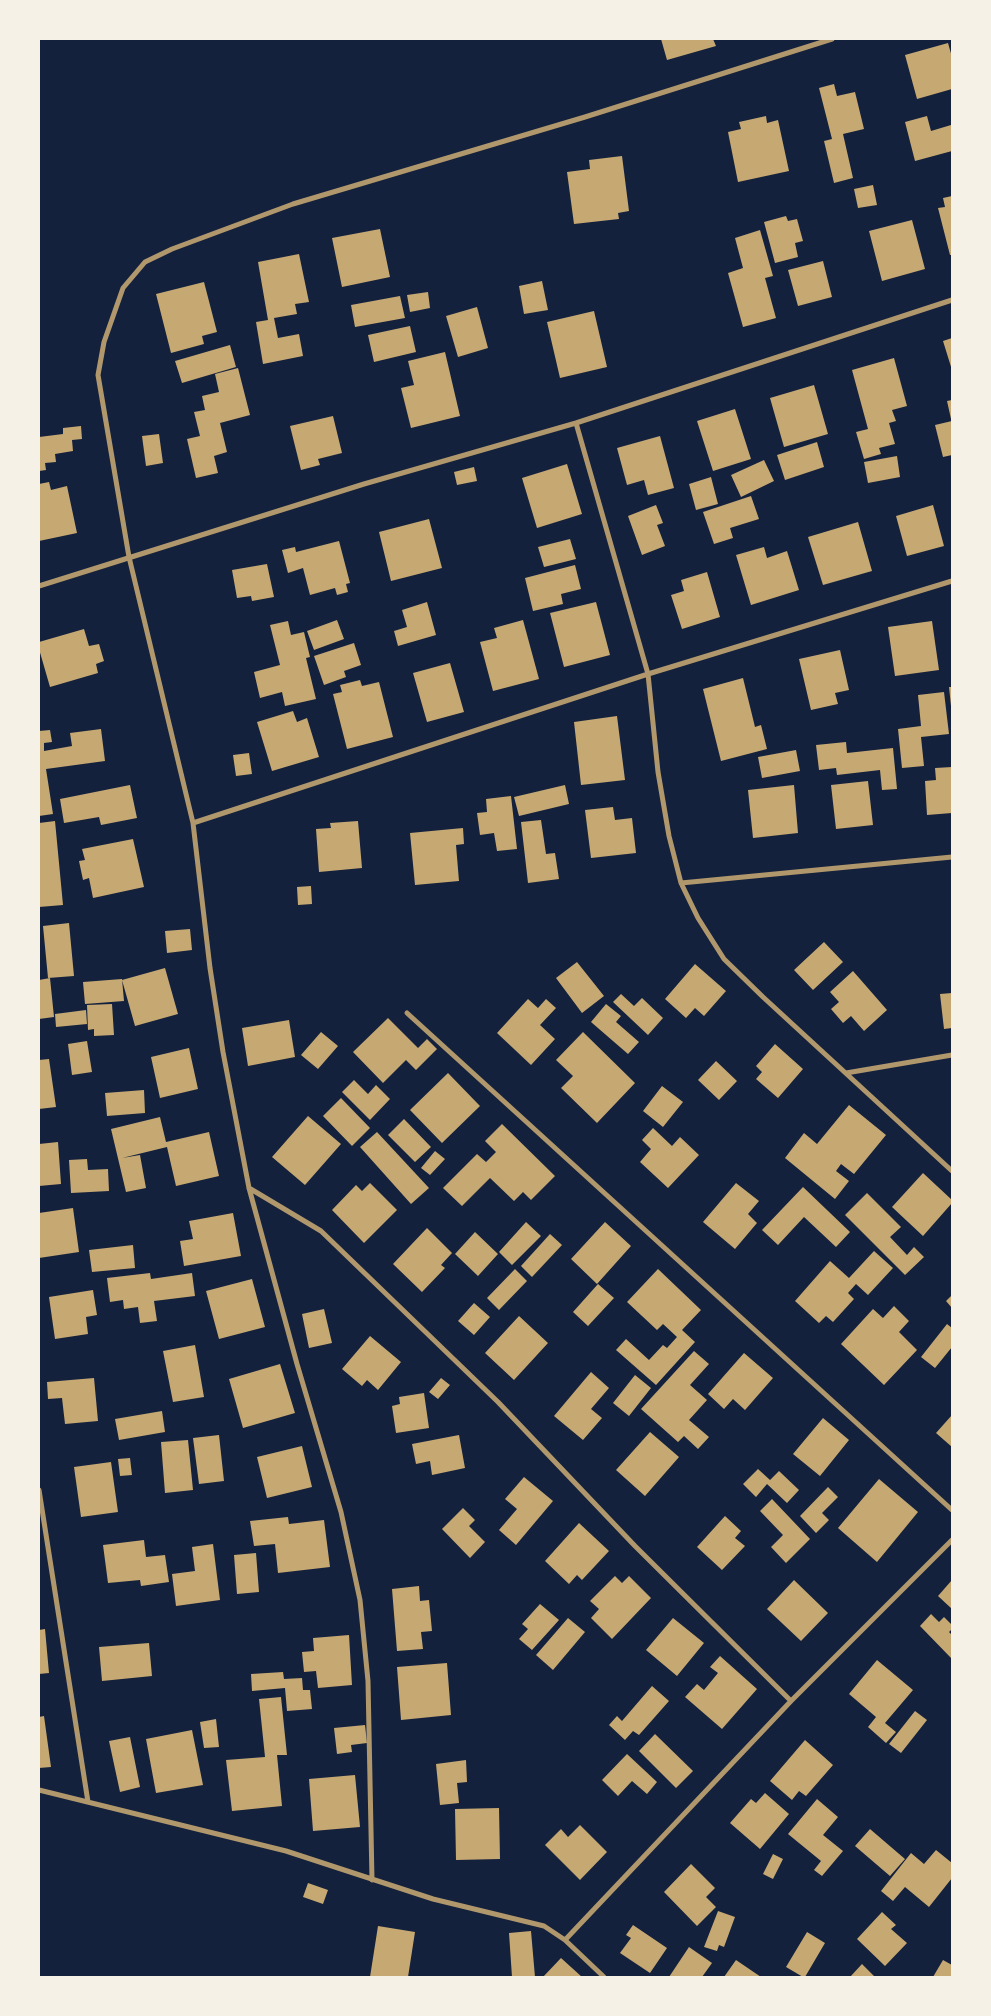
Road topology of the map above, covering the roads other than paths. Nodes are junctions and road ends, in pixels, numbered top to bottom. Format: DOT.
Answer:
graph roads {
  1 [pos="832,39"];
  2 [pos="952,300"];
  3 [pos="576,423"];
  4 [pos="129,557"];
  5 [pos="952,581"];
  6 [pos="39,586"];
  7 [pos="648,674"];
  8 [pos="193,823"];
  9 [pos="952,857"];
  10 [pos="681,883"];
  11 [pos="407,1013"];
  12 [pos="952,1055"];
  13 [pos="846,1073"];
  14 [pos="952,1171"];
  15 [pos="249,1188"];
  16 [pos="39,1490"];
  17 [pos="952,1510"];
  18 [pos="952,1540"];
  19 [pos="791,1701"];
  20 [pos="39,1790"];
  21 [pos="88,1802"];
  22 [pos="372,1880"];
  23 [pos="565,1940"];
  24 [pos="604,1977"];
  1 -- 4 [label="street"];
  2 -- 3 [label="street"];
  3 -- 4 [label="street"];
  3 -- 7 [label="street"];
  4 -- 6 [label="street"];
  4 -- 8 [label="street"];
  5 -- 7 [label="street"];
  7 -- 8 [label="street"];
  7 -- 10 [label="street"];
  8 -- 15 [label="street"];
  9 -- 10 [label="street"];
  10 -- 13 [label="street"];
  11 -- 17 [label="street"];
  12 -- 13 [label="street"];
  13 -- 14 [label="street"];
  15 -- 19 [label="street"];
  15 -- 22 [label="street"];
  16 -- 21 [label="street"];
  18 -- 19 [label="street"];
  19 -- 23 [label="street"];
  20 -- 21 [label="street"];
  21 -- 22 [label="street"];
  22 -- 23 [label="street"];
  23 -- 24 [label="street"];
}
